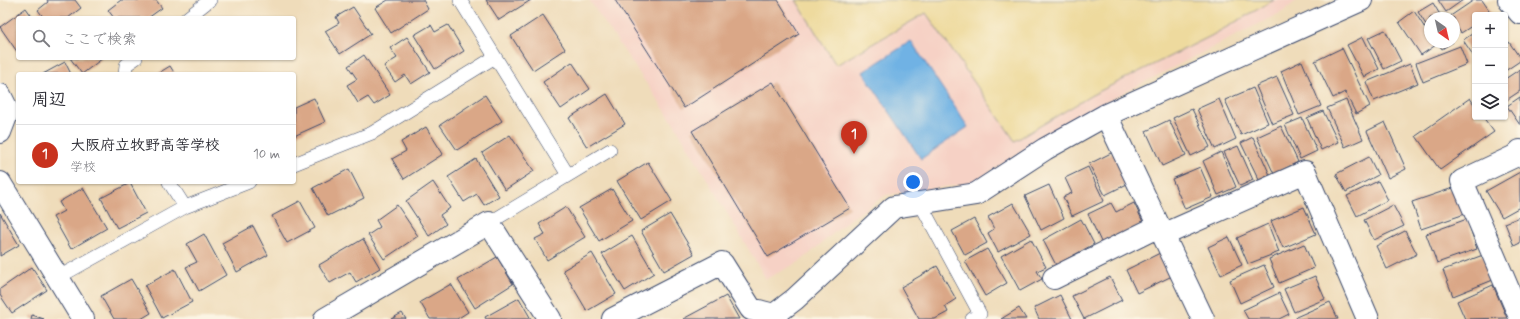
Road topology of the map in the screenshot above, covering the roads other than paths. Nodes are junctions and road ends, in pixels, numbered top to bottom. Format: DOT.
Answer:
graph roads {
  1 [pos="210,0"];
  2 [pos="460,0"];
  3 [pos="1361,0"];
  4 [pos="1509,0"];
  5 [pos="1520,13"];
  6 [pos="190,16"];
  7 [pos="495,58"];
  8 [pos="134,60"];
  9 [pos="125,72"];
  10 [pos="0,95"];
  11 [pos="1106,115"];
  12 [pos="0,132"];
  13 [pos="610,150"];
  14 [pos="1520,151"];
  15 [pos="296,163"];
  16 [pos="568,175"];
  17 [pos="0,183"];
  18 [pos="170,184"];
  19 [pos="244,184"];
  20 [pos="920,203"];
  21 [pos="185,208"];
  22 [pos="489,223"];
  23 [pos="1161,231"];
  24 [pos="58,278"];
  25 [pos="1054,278"];
  26 [pos="773,317"];
  27 [pos="1520,317"];
  28 [pos="82,319"];
  29 [pos="325,319"];
  30 [pos="550,319"];
  31 [pos="613,319"];
  32 [pos="972,319"];
  33 [pos="1203,319"];
  34 [pos="1368,319"];
  1 -- 6 [label="lane"];
  2 -- 7 [label="lane"];
  3 -- 11 [label="street"];
  4 -- 5 [label="street"];
  7 -- 15 [label="lane"];
  7 -- 16 [label="lane"];
  8 -- 9 [label="lane"];
  10 -- 12 [label="street"];
  11 -- 20 [label="street"];
  11 -- 23 [label="street"];
  13 -- 16 [label="lane"];
  14 -- 27 [label="street"];
  16 -- 22 [label="lane"];
  17 -- 24 [label="street"];
  18 -- 21 [label="lane"];
  19 -- 21 [label="lane"];
  20 -- 26 [label="street"];
  20 -- 32 [label="lane"];
  21 -- 24 [label="lane"];
  22 -- 29 [label="street"];
  22 -- 30 [label="street"];
  23 -- 25 [label="street"];
  23 -- 33 [label="street"];
  23 -- 34 [label="street"];
  24 -- 28 [label="street"];
  26 -- 31 [label="street"];
}
